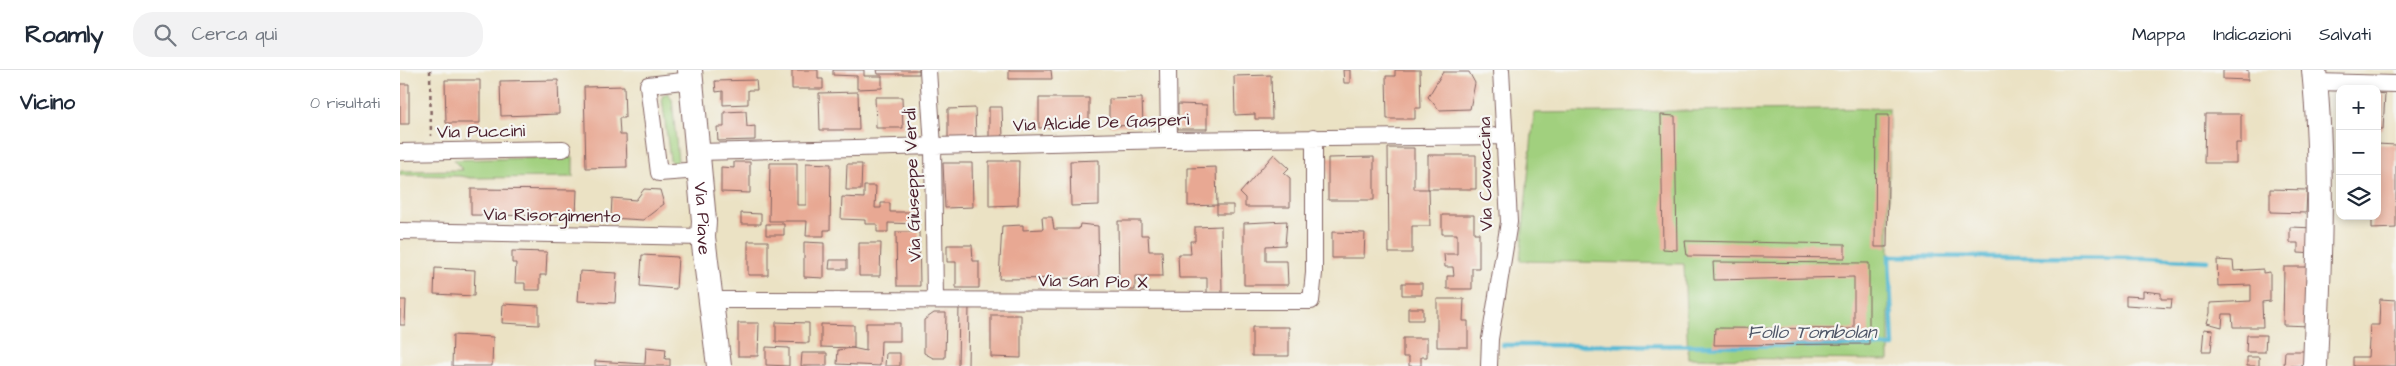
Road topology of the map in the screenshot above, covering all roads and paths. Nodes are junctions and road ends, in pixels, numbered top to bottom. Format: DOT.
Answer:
graph roads {
  1 [pos="430,70"];
  2 [pos="928,70"];
  3 [pos="1168,70"];
  4 [pos="1501,70"];
  5 [pos="691,75"];
  6 [pos="2315,76"];
  7 [pos="2396,84"];
  8 [pos="1505,136"];
  9 [pos="1314,137"];
  10 [pos="1169,140"];
  11 [pos="933,147"];
  12 [pos="563,149"];
  13 [pos="400,152"];
  14 [pos="432,152"];
  15 [pos="699,161"];
  16 [pos="400,231"];
  17 [pos="703,237"];
  18 [pos="935,299"];
  19 [pos="712,300"];
  20 [pos="719,366"];
  21 [pos="1489,366"];
  22 [pos="2316,366"];
  1 -- 14 [label="path"];
  2 -- 11 [label="street, Via Giuseppe Verdi"];
  3 -- 10 [label="street"];
  4 -- 8 [label="street, Via Cavaccina"];
  5 -- 15 [label="main road, Via Piave"];
  5 -- 15 [label="street, Via Alcide De Gasperi"];
  6 -- 7 [label="street"];
  6 -- 22 [label="main road"];
  8 -- 9 [label="street, Via Alcide De Gasperi"];
  8 -- 21 [label="street, Via Cavaccina"];
  9 -- 10 [label="street, Via Alcide De Gasperi"];
  9 -- 18 [label="street, Via San Pio X"];
  10 -- 11 [label="street, Via Alcide De Gasperi"];
  11 -- 15 [label="street, Via Alcide De Gasperi"];
  11 -- 18 [label="street, Via Giuseppe Verdi"];
  12 -- 14 [label="street, Via Puccini"];
  13 -- 14 [label="street, Via Puccini"];
  15 -- 17 [label="main road, Via Piave"];
  16 -- 17 [label="street, Via Risorgimento"];
  17 -- 19 [label="main road, Via Piave"];
  18 -- 19 [label="street, Via San Pio X"];
  19 -- 20 [label="main road, Via Piave"];
}
